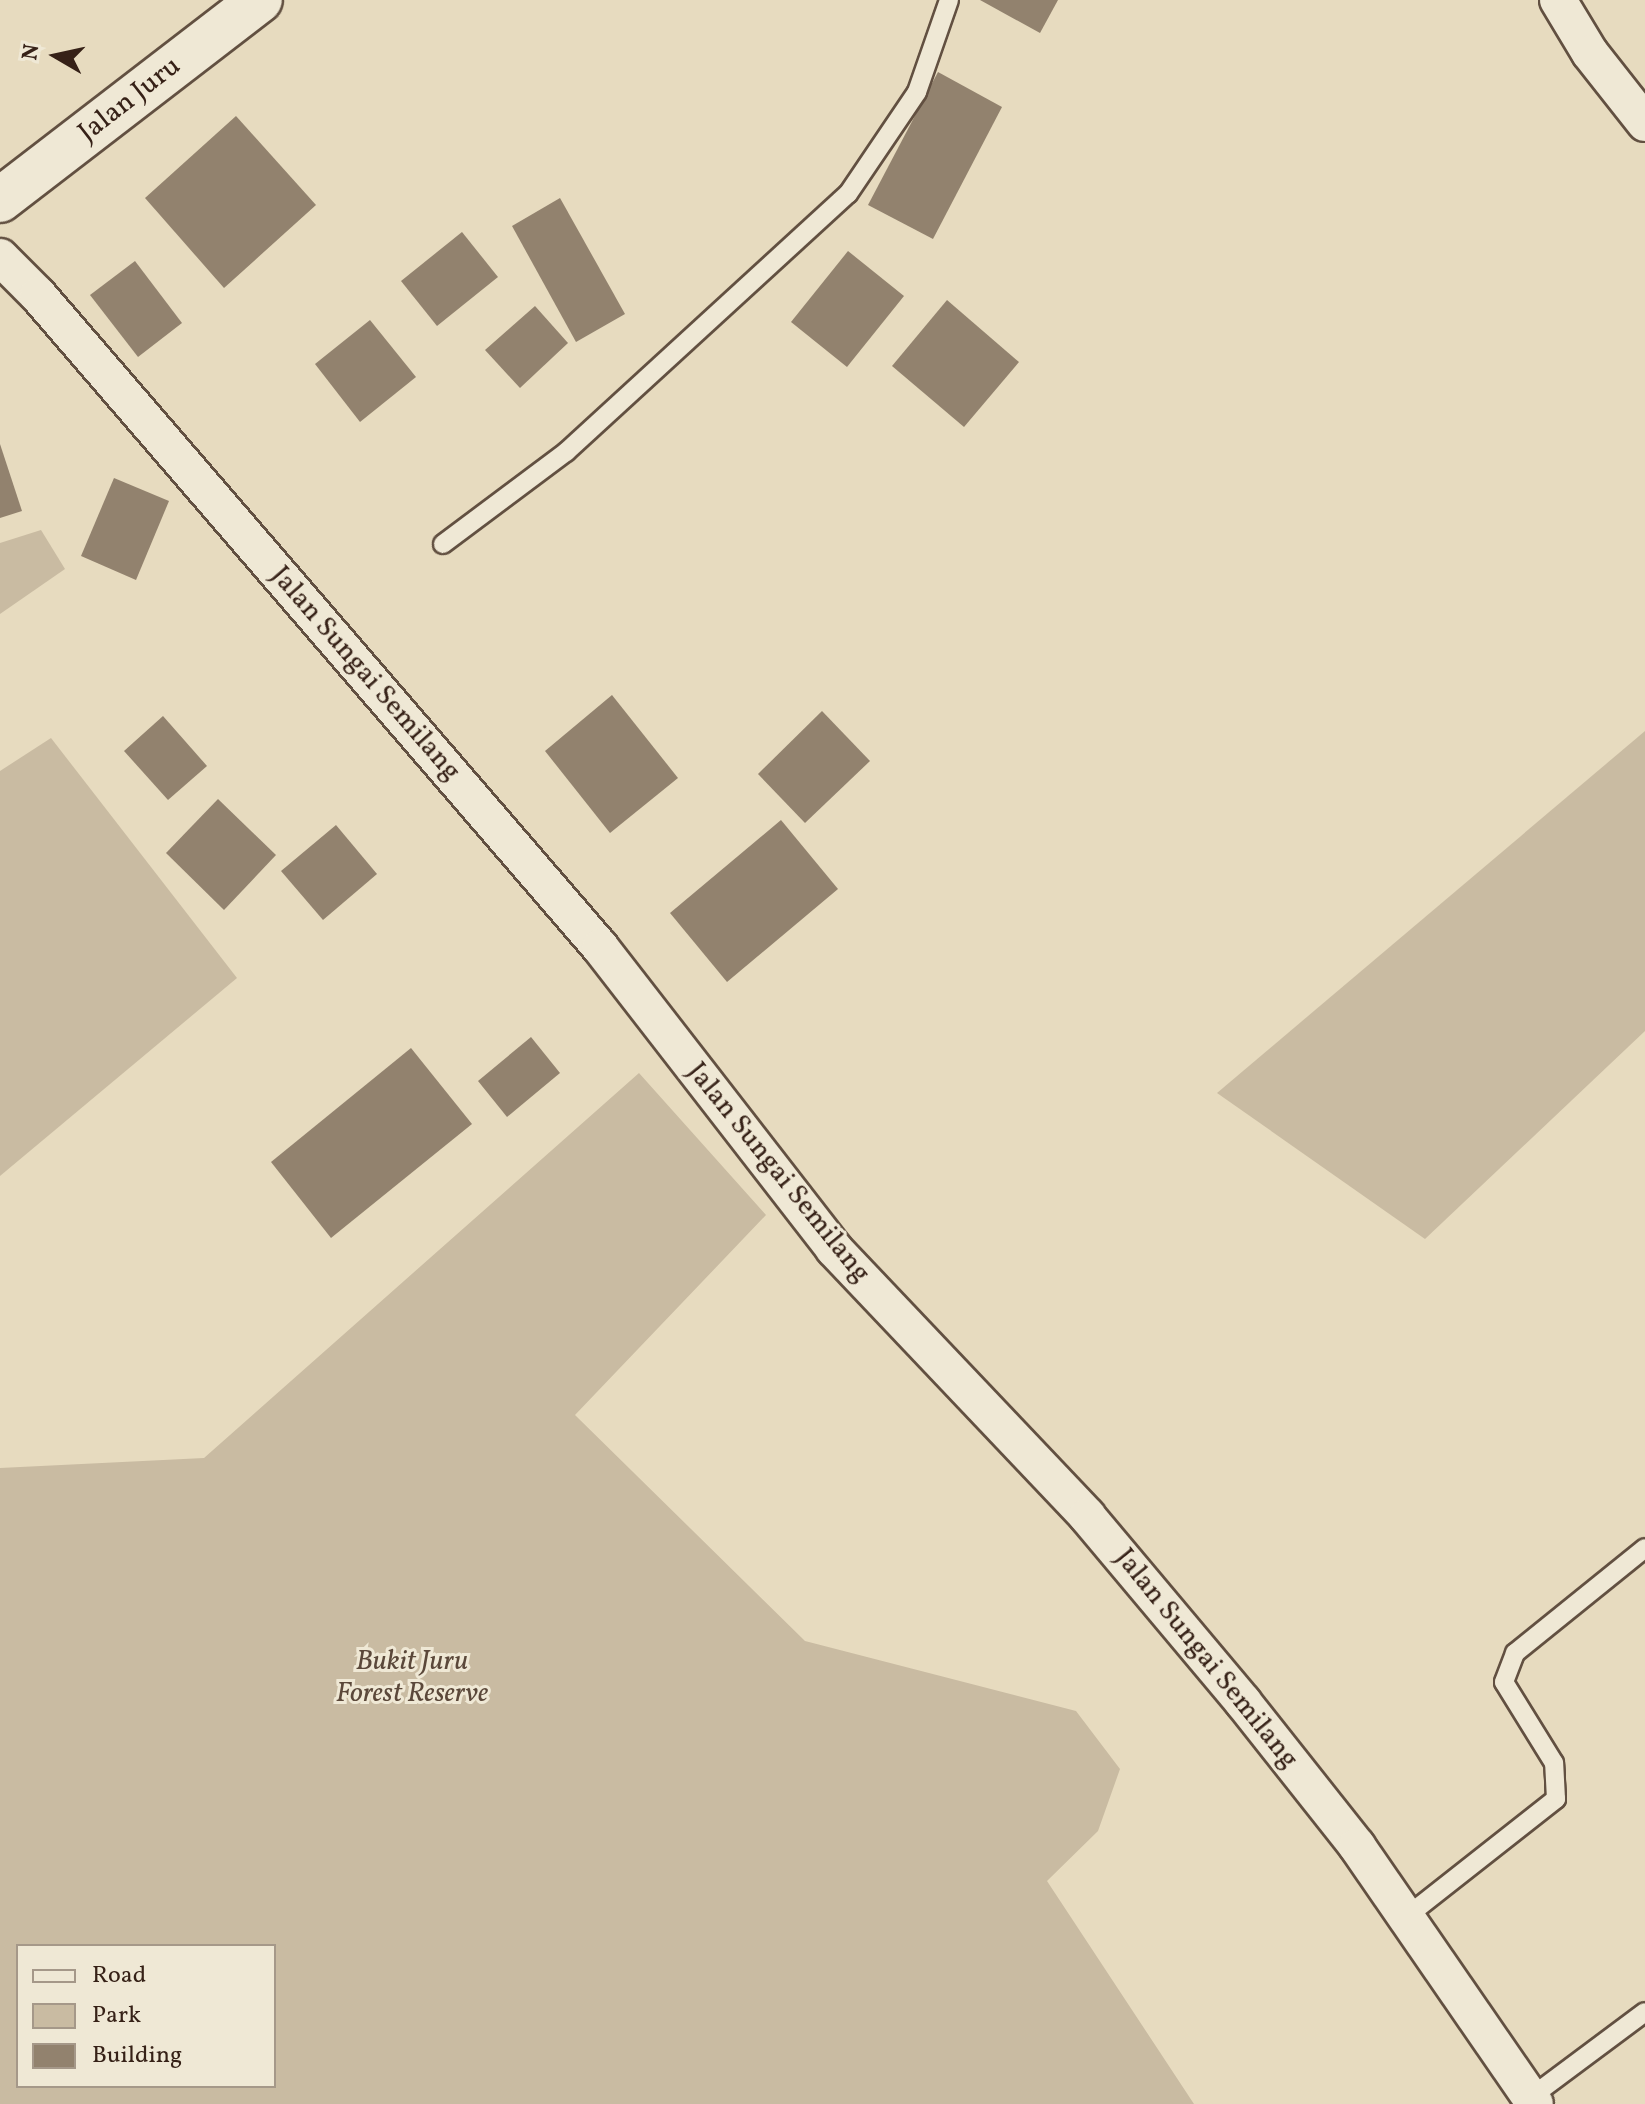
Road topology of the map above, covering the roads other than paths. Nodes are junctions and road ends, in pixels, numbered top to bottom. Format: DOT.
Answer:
graph roads {
  1 [pos="260,0"];
  2 [pos="949,0"];
  3 [pos="1558,0"];
  4 [pos="1645,123"];
  5 [pos="0,200"];
  6 [pos="0,257"];
  7 [pos="443,544"];
  8 [pos="1645,1548"];
  9 [pos="1406,1917"];
  10 [pos="1645,2012"];
  11 [pos="1533,2101"];
  1 -- 5 [label="street, Jalan Juru"];
  2 -- 7 [label="lane"];
  3 -- 4 [label="street"];
  6 -- 9 [label="street, Jalan Sungai Semilang"];
  8 -- 9 [label="lane"];
  9 -- 11 [label="street, Jalan Sungai Semilang"];
  10 -- 11 [label="lane"];
}
